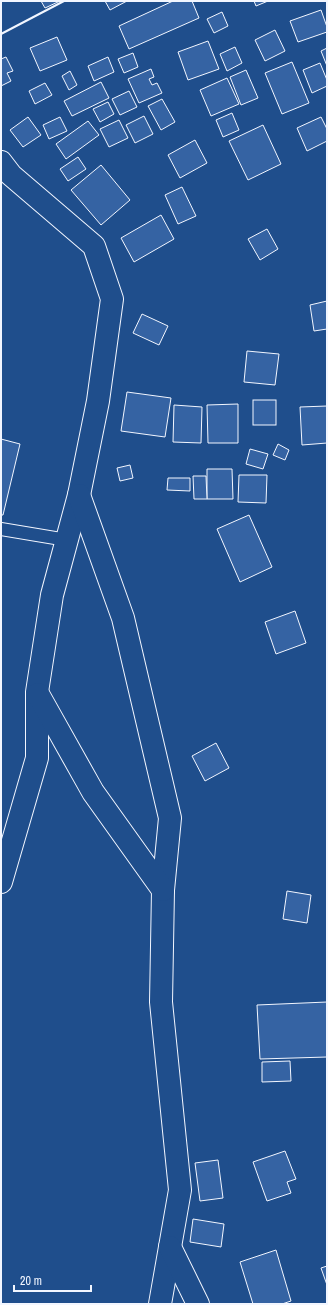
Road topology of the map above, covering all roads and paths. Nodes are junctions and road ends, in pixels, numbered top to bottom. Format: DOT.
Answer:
graph roads {
  1 [pos="1,162"];
  2 [pos="79,495"];
  3 [pos="1,529"];
  4 [pos="67,540"];
  5 [pos="37,692"];
  6 [pos="1,882"];
  7 [pos="163,890"];
  8 [pos="170,1247"];
  9 [pos="160,1304"];
  10 [pos="198,1304"];
  1 -- 2 [label="street"];
  2 -- 4 [label="street"];
  2 -- 7 [label="street"];
  3 -- 4 [label="lane"];
  4 -- 5 [label="street"];
  5 -- 6 [label="street"];
  5 -- 7 [label="street"];
  7 -- 8 [label="street"];
  8 -- 9 [label="street"];
  8 -- 10 [label="street"];
}
